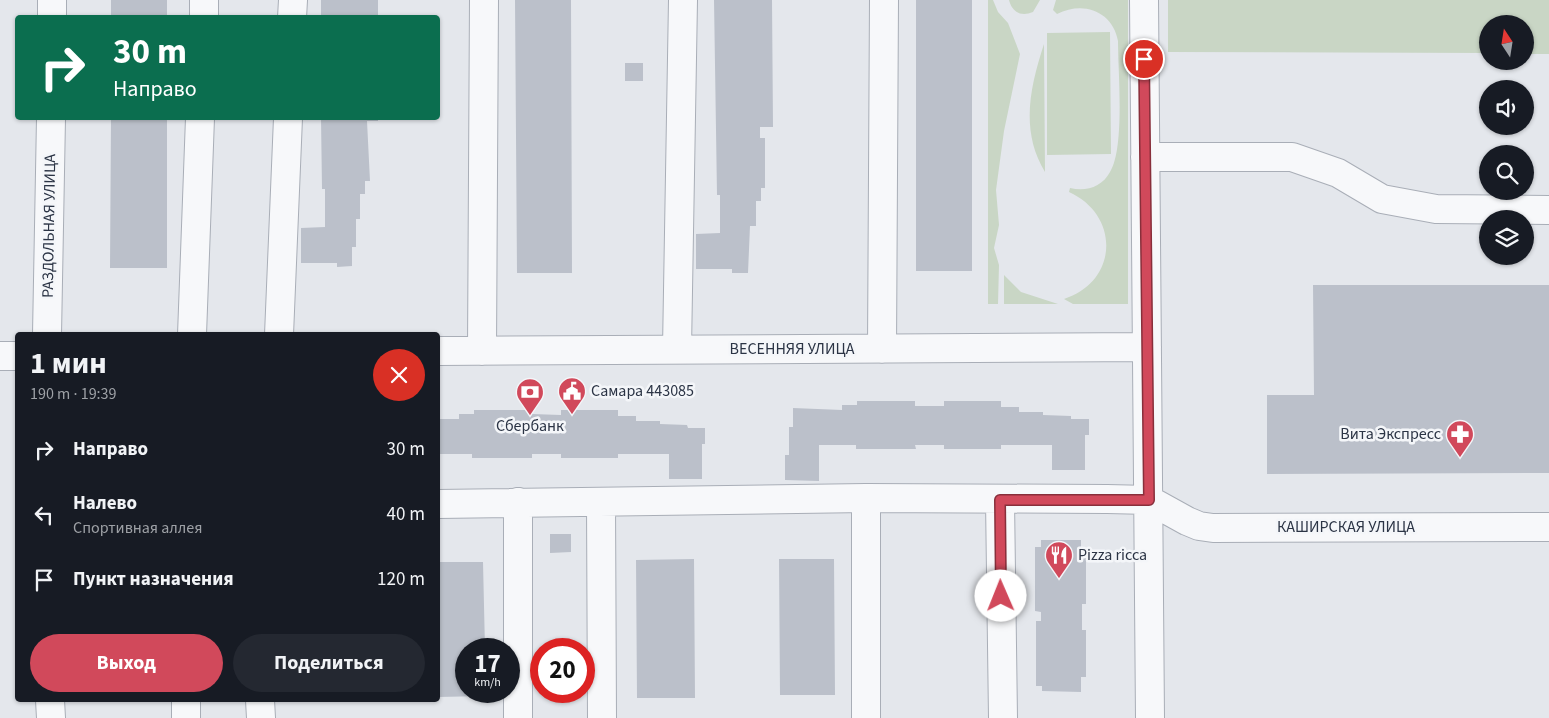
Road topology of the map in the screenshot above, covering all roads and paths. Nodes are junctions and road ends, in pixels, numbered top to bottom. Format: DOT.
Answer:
graph roads {
  1 [pos="52,0"];
  2 [pos="204,0"];
  3 [pos="293,0"];
  4 [pos="484,0"];
  5 [pos="684,0"];
  6 [pos="884,0"];
  7 [pos="1144,0"];
  8 [pos="52,15"];
  9 [pos="204,15"];
  10 [pos="292,15"];
  11 [pos="50,120"];
  12 [pos="200,120"];
  13 [pos="288,120"];
  14 [pos="1145,157"];
  15 [pos="1549,210"];
  16 [pos="47,332"];
  17 [pos="192,332"];
  18 [pos="279,332"];
  19 [pos="1147,347"];
  20 [pos="677,349"];
  21 [pos="882,349"];
  22 [pos="440,351"];
  23 [pos="482,351"];
  24 [pos="0,356"];
  25 [pos="15,356"];
  26 [pos="866,498"];
  27 [pos="1000,500"];
  28 [pos="1149,500"];
  29 [pos="518,502"];
  30 [pos="601,503"];
  31 [pos="440,504"];
  32 [pos="1549,527"];
  33 [pos="50,702"];
  34 [pos="186,702"];
  35 [pos="260,702"];
  36 [pos="50,718"];
  37 [pos="186,718"];
  38 [pos="261,718"];
  39 [pos="518,718"];
  40 [pos="602,718"];
  41 [pos="866,718"];
  42 [pos="1003,718"];
  43 [pos="1150,718"];
  1 -- 8 [label="street"];
  2 -- 9 [label="street"];
  3 -- 10 [label="street"];
  4 -- 23 [label="street"];
  5 -- 20 [label="street"];
  6 -- 21 [label="street"];
  7 -- 14 [label="street"];
  11 -- 16 [label="street, РАЗДОЛЬНАЯ УЛИЦА"];
  12 -- 17 [label="street"];
  13 -- 18 [label="street"];
  14 -- 15 [label="street"];
  14 -- 19 [label="street"];
  19 -- 21 [label="street, ВЕСЕННЯЯ УЛИЦА"];
  19 -- 28 [label="street"];
  20 -- 21 [label="street, ВЕСЕННЯЯ УЛИЦА"];
  20 -- 23 [label="street, ВЕСЕННЯЯ УЛИЦА"];
  22 -- 23 [label="street, ВЕСЕННЯЯ УЛИЦА"];
  24 -- 25 [label="street"];
  26 -- 27 [label="street"];
  26 -- 30 [label="street"];
  26 -- 41 [label="street"];
  27 -- 28 [label="street"];
  27 -- 42 [label="street"];
  28 -- 32 [label="street, КАШИРСКАЯ УЛИЦА"];
  28 -- 43 [label="street"];
  29 -- 30 [label="street"];
  29 -- 31 [label="street"];
  29 -- 39 [label="street"];
  30 -- 40 [label="street"];
  33 -- 36 [label="street"];
  34 -- 37 [label="street"];
  35 -- 38 [label="street"];
}
